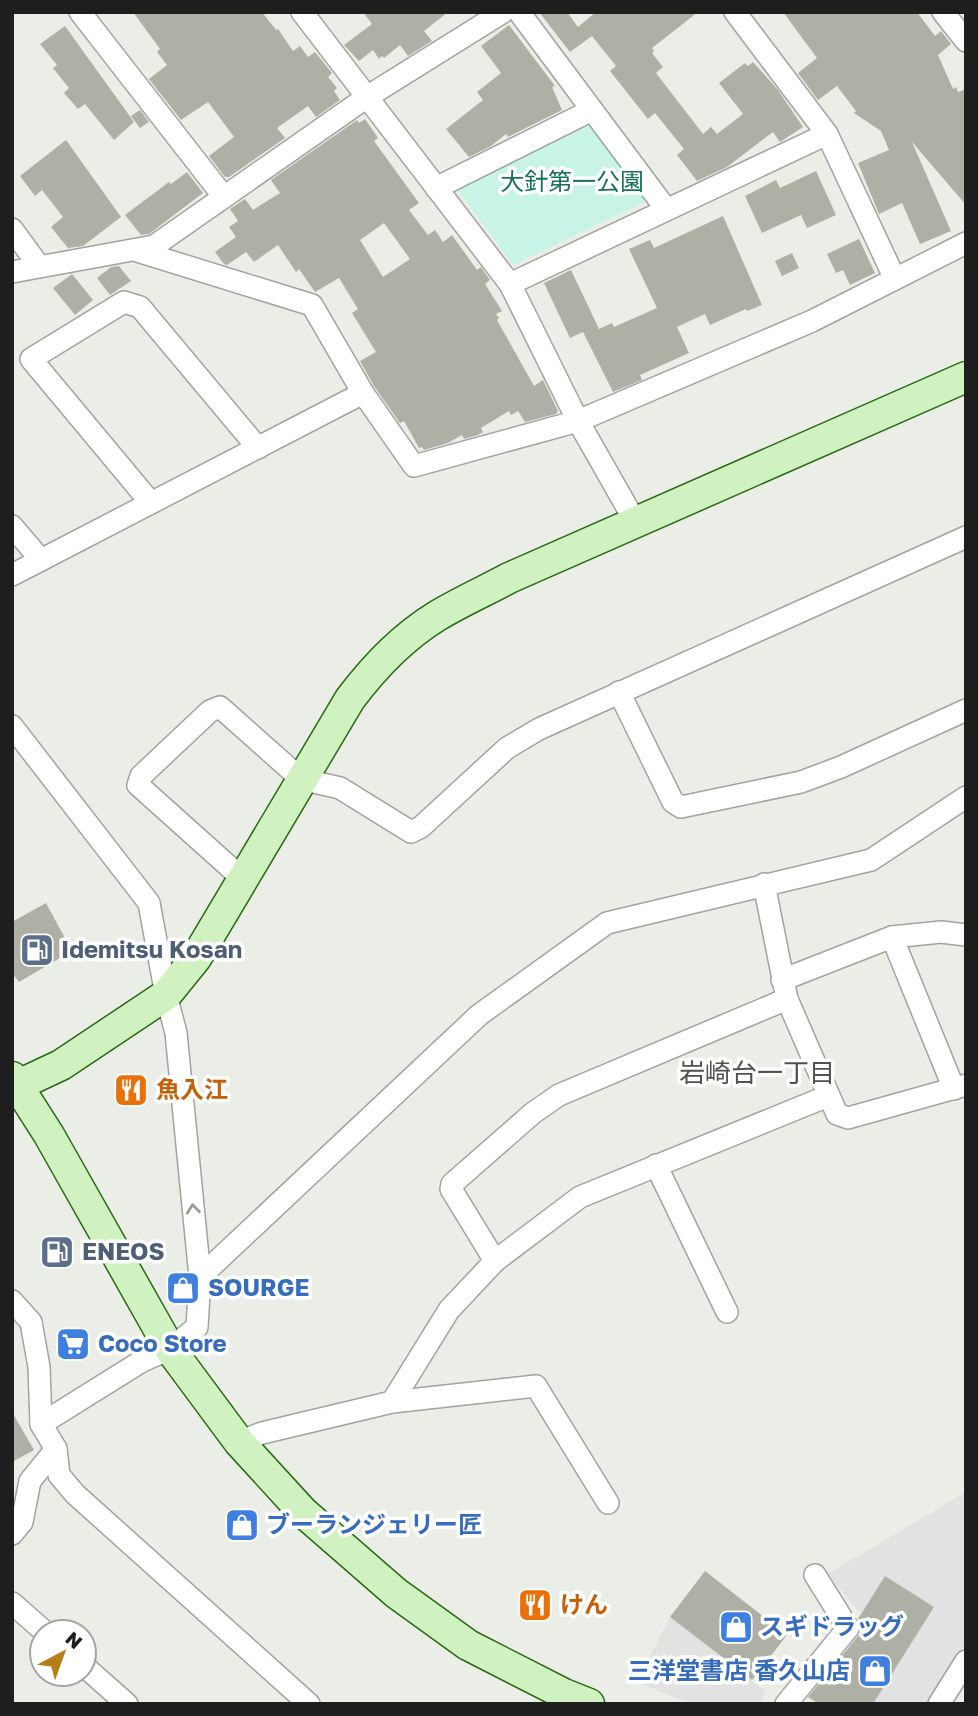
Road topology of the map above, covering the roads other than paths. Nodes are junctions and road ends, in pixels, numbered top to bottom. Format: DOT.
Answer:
graph roads {
  1 [pos="80,12"];
  2 [pos="302,12"];
  3 [pos="503,12"];
  4 [pos="519,12"];
  5 [pos="735,12"];
  6 [pos="943,12"];
  7 [pos="966,41"];
  8 [pos="367,97"];
  9 [pos="592,110"];
  10 [pos="827,134"];
  11 [pos="436,188"];
  12 [pos="224,197"];
  13 [pos="666,209"];
  14 [pos="12,229"];
  15 [pos="966,243"];
  16 [pos="134,250"];
  17 [pos="39,266"];
  18 [pos="12,272"];
  19 [pos="895,279"];
  20 [pos="510,284"];
  21 [pos="964,384"];
  22 [pos="363,393"];
  23 [pos="578,421"];
  24 [pos="258,448"];
  25 [pos="151,503"];
  26 [pos="636,523"];
  27 [pos="12,526"];
  28 [pos="966,537"];
  29 [pos="41,560"];
  30 [pos="12,575"];
  31 [pos="619,692"];
  32 [pos="966,710"];
  33 [pos="12,726"];
  34 [pos="301,779"];
  35 [pos="966,797"];
  36 [pos="244,880"];
  37 [pos="764,884"];
  38 [pos="966,935"];
  39 [pos="892,937"];
  40 [pos="784,990"];
  41 [pos="166,995"];
  42 [pos="14,1084"];
  43 [pos="960,1087"];
  44 [pos="828,1097"];
  45 [pos="656,1165"];
  46 [pos="495,1261"];
  47 [pos="200,1277"];
  48 [pos="12,1301"];
  49 [pos="727,1312"];
  50 [pos="170,1349"];
  51 [pos="392,1402"];
  52 [pos="41,1424"];
  53 [pos="239,1442"];
  54 [pos="56,1449"];
  55 [pos="608,1503"];
  56 [pos="12,1534"];
  57 [pos="815,1575"];
  58 [pos="12,1603"];
  59 [pos="29,1618"];
  60 [pos="966,1661"];
  61 [pos="98,1678"];
  62 [pos="127,1704"];
  63 [pos="309,1704"];
  64 [pos="589,1704"];
  65 [pos="786,1704"];
  66 [pos="939,1704"];
  1 -- 12 [label="street"];
  2 -- 8 [label="street"];
  3 -- 8 [label="street"];
  4 -- 9 [label="street"];
  5 -- 10 [label="street"];
  6 -- 7 [label="street"];
  8 -- 11 [label="street"];
  8 -- 12 [label="street"];
  9 -- 11 [label="street"];
  9 -- 13 [label="street"];
  10 -- 13 [label="street"];
  10 -- 19 [label="street"];
  11 -- 20 [label="street"];
  12 -- 16 [label="street"];
  13 -- 20 [label="street"];
  14 -- 17 [label="street"];
  15 -- 19 [label="street"];
  16 -- 17 [label="street"];
  16 -- 22 [label="street"];
  17 -- 18 [label="street"];
  19 -- 23 [label="street"];
  20 -- 23 [label="street"];
  21 -- 26 [label="street"];
  22 -- 23 [label="street"];
  22 -- 24 [label="street"];
  23 -- 26 [label="street"];
  24 -- 25 [label="street"];
  24 -- 25 [label="street"];
  25 -- 29 [label="street"];
  26 -- 34 [label="street"];
  27 -- 29 [label="street"];
  28 -- 31 [label="street"];
  29 -- 30 [label="street"];
  31 -- 32 [label="street"];
  31 -- 34 [label="street"];
  33 -- 41 [label="street"];
  34 -- 36 [label="street"];
  34 -- 36 [label="street"];
  35 -- 37 [label="street"];
  36 -- 41 [label="street"];
  37 -- 40 [label="street"];
  37 -- 47 [label="street"];
  38 -- 39 [label="street"];
  39 -- 40 [label="street"];
  39 -- 43 [label="street"];
  40 -- 44 [label="street"];
  40 -- 46 [label="street"];
  41 -- 42 [label="street"];
  47 -- 41 [label="street, one-way"];
  42 -- 50 [label="street"];
  43 -- 44 [label="street"];
  44 -- 45 [label="street"];
  45 -- 46 [label="street"];
  45 -- 49 [label="street"];
  46 -- 51 [label="street"];
  47 -- 50 [label="street"];
  48 -- 52 [label="street"];
  50 -- 52 [label="street"];
  50 -- 53 [label="street"];
  51 -- 53 [label="street"];
  51 -- 55 [label="street"];
  52 -- 54 [label="street"];
  53 -- 64 [label="street"];
  54 -- 56 [label="street"];
  54 -- 63 [label="street"];
  57 -- 65 [label="street"];
  58 -- 59 [label="street"];
  60 -- 66 [label="street"];
  61 -- 62 [label="street"];
}
